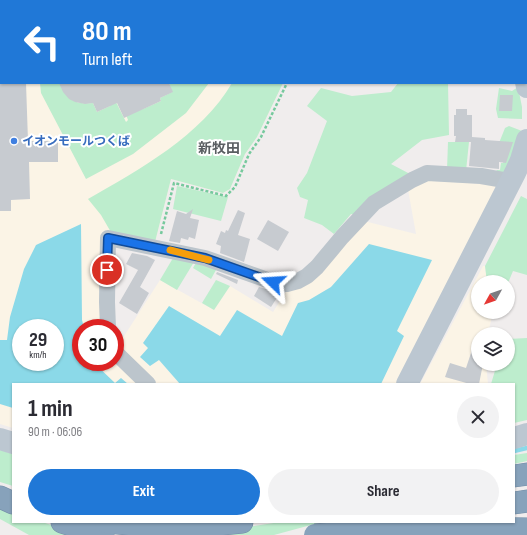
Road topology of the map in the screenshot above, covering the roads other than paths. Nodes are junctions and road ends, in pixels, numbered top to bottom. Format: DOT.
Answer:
graph roads {
  1 [pos="527,140"];
  2 [pos="517,174"];
  3 [pos="108,319"];
  4 [pos="124,361"];
  5 [pos="147,383"];
  6 [pos="408,383"];
  7 [pos="527,434"];
  8 [pos="515,438"];
  9 [pos="0,439"];
  10 [pos="12,443"];
  11 [pos="527,474"];
  12 [pos="515,476"];
  13 [pos="527,501"];
  14 [pos="515,503"];
  15 [pos="65,523"];
  16 [pos="117,523"];
  17 [pos="232,523"];
  18 [pos="339,523"];
  19 [pos="369,523"];
  20 [pos="527,529"];
  21 [pos="103,535"];
  22 [pos="311,535"];
  23 [pos="315,535"];
  24 [pos="333,535"];
  1 -- 2 [label="street"];
  2 -- 3 [label="street"];
  2 -- 6 [label="street"];
  4 -- 5 [label="street"];
  7 -- 8 [label="street"];
  9 -- 10 [label="street"];
  11 -- 12 [label="highway"];
  13 -- 14 [label="highway"];
  15 -- 21 [label="highway"];
  16 -- 17 [label="highway"];
  18 -- 24 [label="street"];
  19 -- 22 [label="highway, bridge"];
  20 -- 23 [label="highway, bridge"];
}
